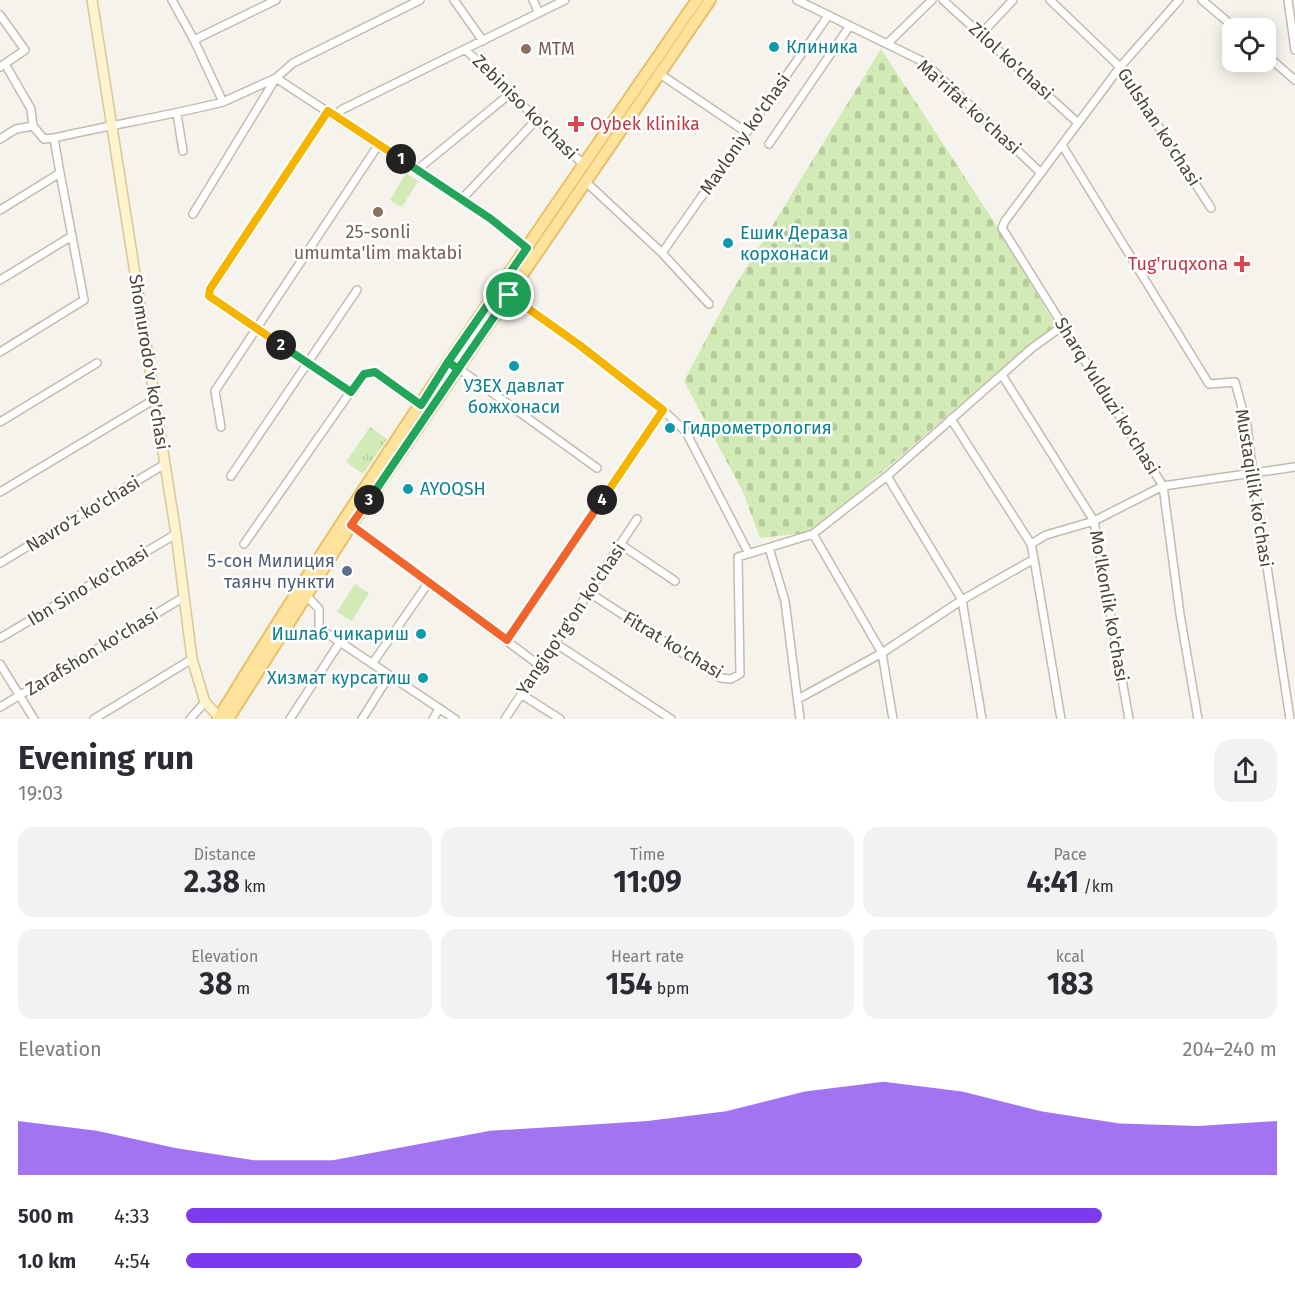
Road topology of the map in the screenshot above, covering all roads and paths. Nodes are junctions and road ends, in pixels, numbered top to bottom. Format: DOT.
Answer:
graph roads {
  1 [pos="92,0"];
  2 [pos="172,0"];
  3 [pos="276,0"];
  4 [pos="420,0"];
  5 [pos="454,0"];
  6 [pos="533,0"];
  7 [pos="564,0"];
  8 [pos="697,0"];
  9 [pos="710,0"];
  10 [pos="797,0"];
  11 [pos="932,0"];
  12 [pos="943,0"];
  13 [pos="1013,0"];
  14 [pos="1050,0"];
  15 [pos="1179,0"];
  16 [pos="1202,0"];
  17 [pos="1288,0"];
  18 [pos="539,13"];
  19 [pos="0,15"];
  20 [pos="828,16"];
  21 [pos="1223,18"];
  22 [pos="849,27"];
  23 [pos="981,34"];
  24 [pos="194,40"];
  25 [pos="483,41"];
  26 [pos="888,43"];
  27 [pos="466,50"];
  28 [pos="1295,50"];
  29 [pos="1276,64"];
  30 [pos="3,66"];
  31 [pos="1120,67"];
  32 [pos="660,74"];
  33 [pos="276,78"];
  34 [pos="1295,80"];
  35 [pos="511,93"];
  36 [pos="223,102"];
  37 [pos="328,111"];
  38 [pos="177,114"];
  39 [pos="337,117"];
  40 [pos="538,118"];
  41 [pos="1078,123"];
  42 [pos="110,125"];
  43 [pos="33,126"];
  44 [pos="746,132"];
  45 [pos="54,138"];
  46 [pos="0,139"];
  47 [pos="379,144"];
  48 [pos="770,144"];
  49 [pos="1062,145"];
  50 [pos="183,151"];
  51 [pos="584,165"];
  52 [pos="417,170"];
  53 [pos="60,172"];
  54 [pos="1041,173"];
  55 [pos="586,182"];
  56 [pos="461,200"];
  57 [pos="1211,208"];
  58 [pos="0,210"];
  59 [pos="193,213"];
  60 [pos="72,236"];
  61 [pos="527,248"];
  62 [pos="662,253"];
  63 [pos="0,280"];
  64 [pos="357,290"];
  65 [pos="509,295"];
  66 [pos="709,304"];
  67 [pos="1064,325"];
  68 [pos="256,328"];
  69 [pos="0,352"];
  70 [pos="97,363"];
  71 [pos="307,363"];
  72 [pos="453,365"];
  73 [pos="1002,375"];
  74 [pos="351,392"];
  75 [pos="155,399"];
  76 [pos="421,405"];
  77 [pos="663,410"];
  78 [pos="951,419"];
  79 [pos="0,422"];
  80 [pos="221,427"];
  81 [pos="165,464"];
  82 [pos="1295,467"];
  83 [pos="597,468"];
  84 [pos="1253,474"];
  85 [pos="231,476"];
  86 [pos="887,476"];
  87 [pos="1163,486"];
  88 [pos="0,492"];
  89 [pos="637,519"];
  90 [pos="1095,521"];
  91 [pos="351,525"];
  92 [pos="176,534"];
  93 [pos="813,534"];
  94 [pos="244,544"];
  95 [pos="620,544"];
  96 [pos="1031,544"];
  97 [pos="769,548"];
  98 [pos="748,552"];
  99 [pos="1034,560"];
  100 [pos="0,563"];
  101 [pos="675,581"];
  102 [pos="429,582"];
  103 [pos="588,592"];
  104 [pos="305,594"];
  105 [pos="184,597"];
  106 [pos="962,600"];
  107 [pos="0,638"];
  108 [pos="507,640"];
  109 [pos="340,642"];
  110 [pos="555,643"];
  111 [pos="882,653"];
  112 [pos="192,659"];
  113 [pos="0,664"];
  114 [pos="372,664"];
  115 [pos="539,665"];
  116 [pos="389,676"];
  117 [pos="521,694"];
  118 [pos="20,695"];
  119 [pos="798,699"];
  120 [pos="205,702"];
  121 [pos="0,707"];
  122 [pos="439,709"];
  123 [pos="222,718"];
  124 [pos="34,719"];
  125 [pos="94,719"];
  126 [pos="190,719"];
  127 [pos="290,719"];
  128 [pos="362,719"];
  129 [pos="433,719"];
  130 [pos="455,719"];
  131 [pos="504,719"];
  132 [pos="560,719"];
  133 [pos="671,719"];
  134 [pos="800,719"];
  135 [pos="893,719"];
  136 [pos="982,719"];
  137 [pos="1061,719"];
  138 [pos="1130,719"];
  139 [pos="1198,719"];
  140 [pos="1290,719"];
  1 -- 42 [label="street, Shomurodo'v ko'chasi"];
  2 -- 24 [label="street"];
  3 -- 24 [label="street"];
  4 -- 33 [label="street"];
  5 -- 25 [label="street"];
  6 -- 18 [label="street"];
  7 -- 18 [label="street, Zebiniso ko'chasi"];
  8 -- 51 [label="main road"];
  9 -- 32 [label="main road"];
  10 -- 20 [label="street, Ma'rifat ko'chasi"];
  11 -- 26 [label="street"];
  12 -- 23 [label="street, Zilol ko'chasi"];
  13 -- 23 [label="street"];
  14 -- 31 [label="street, Gulshan ko'chasi"];
  15 -- 31 [label="street"];
  16 -- 21 [label="street"];
  17 -- 28 [label="street"];
  18 -- 25 [label="street, Zebiniso ko'chasi"];
  19 -- 30 [label="street"];
  20 -- 22 [label="street, Ma'rifat ko'chasi"];
  20 -- 44 [label="street, Mavloniy ko'chasi"];
  22 -- 26 [label="street, Ma'rifat ko'chasi"];
  22 -- 48 [label="street"];
  23 -- 41 [label="street, Zilol ko'chasi"];
  24 -- 36 [label="street"];
  25 -- 27 [label="street, Zebiniso ko'chasi"];
  26 -- 54 [label="street, Ma'rifat ko'chasi"];
  27 -- 35 [label="street, Zebiniso ko'chasi"];
  27 -- 39 [label="street, Zebiniso ko'chasi"];
  29 -- 34 [label="street"];
  30 -- 43 [label="street"];
  31 -- 41 [label="street"];
  31 -- 57 [label="street, Gulshan ko'chasi"];
  32 -- 44 [label="street"];
  32 -- 55 [label="main road"];
  33 -- 36 [label="street"];
  33 -- 37 [label="street"];
  33 -- 59 [label="street"];
  35 -- 40 [label="street, Zebiniso ko'chasi"];
  35 -- 52 [label="street"];
  36 -- 38 [label="street"];
  37 -- 39 [label="street"];
  37 -- 68 [label="street"];
  38 -- 42 [label="street"];
  38 -- 50 [label="street"];
  39 -- 47 [label="street"];
  40 -- 51 [label="street, Zebiniso ko'chasi"];
  40 -- 56 [label="street"];
  41 -- 49 [label="street"];
  42 -- 45 [label="street"];
  42 -- 75 [label="street, Shomurodo'v ko'chasi"];
  43 -- 45 [label="street"];
  43 -- 46 [label="street"];
  44 -- 62 [label="street, Mavloniy ko'chasi"];
  45 -- 53 [label="street"];
  47 -- 52 [label="street"];
  47 -- 68 [label="street"];
  49 -- 54 [label="street"];
  49 -- 84 [label="street, Mustaqillik ko'chasi"];
  51 -- 61 [label="main road"];
  52 -- 56 [label="street"];
  53 -- 58 [label="street"];
  53 -- 60 [label="street"];
  54 -- 67 [label="street, Sharq Yulduzi ko'chasi"];
  55 -- 62 [label="street"];
  55 -- 65 [label="main road"];
  56 -- 61 [label="street"];
  60 -- 63 [label="street"];
  60 -- 69 [label="street"];
  61 -- 72 [label="main road"];
  62 -- 66 [label="street"];
  64 -- 71 [label="street"];
  65 -- 72 [label="main road"];
  65 -- 77 [label="street"];
  67 -- 73 [label="street"];
  67 -- 87 [label="street, Sharq Yulduzi ko'chasi"];
  68 -- 71 [label="street"];
  68 -- 80 [label="street"];
  70 -- 79 [label="street"];
  71 -- 74 [label="street"];
  71 -- 85 [label="street"];
  72 -- 76 [label="main road"];
  72 -- 83 [label="street"];
  72 -- 91 [label="main road"];
  73 -- 78 [label="street"];
  73 -- 90 [label="street, Mo'lkonlik ko'chasi"];
  74 -- 76 [label="street"];
  74 -- 94 [label="street"];
  75 -- 81 [label="street, Shomurodo'v ko'chasi"];
  75 -- 88 [label="street"];
  76 -- 123 [label="main road"];
  77 -- 98 [label="street"];
  77 -- 108 [label="street"];
  78 -- 86 [label="street"];
  78 -- 96 [label="street"];
  81 -- 92 [label="street, Shomurodo'v ko'chasi"];
  81 -- 100 [label="street, Navro'z ko'chasi"];
  82 -- 84 [label="street"];
  84 -- 87 [label="street"];
  84 -- 140 [label="street, Mustaqillik ko'chasi"];
  86 -- 93 [label="street"];
  86 -- 106 [label="street"];
  87 -- 90 [label="street"];
  87 -- 139 [label="street, Sharq Yulduzi ko'chasi"];
  89 -- 95 [label="street, Yangiqo'rg'on ko'chasi"];
  90 -- 96 [label="street"];
  90 -- 138 [label="street, Mo'lkonlik ko'chasi"];
  91 -- 102 [label="street"];
  91 -- 104 [label="main road"];
  92 -- 105 [label="street, Shomurodo'v ko'chasi"];
  92 -- 107 [label="street, Ibn Sino ko'chasi"];
  93 -- 97 [label="street"];
  93 -- 111 [label="street"];
  95 -- 101 [label="street"];
  95 -- 103 [label="street, Yangiqo'rg'on ko'chasi"];
  96 -- 99 [label="street"];
  97 -- 98 [label="street"];
  97 -- 119 [label="street"];
  98 -- 103 [label="street, Fitrat ko'chasi"];
  99 -- 106 [label="street"];
  99 -- 137 [label="street"];
  102 -- 108 [label="street"];
  102 -- 114 [label="street"];
  103 -- 110 [label="street, Yangiqo'rg'on ko'chasi"];
  104 -- 109 [label="street"];
  104 -- 123 [label="main road"];
  105 -- 112 [label="street, Shomurodo'v ko'chasi"];
  105 -- 118 [label="street, Zarafshon ko'chasi"];
  106 -- 111 [label="street"];
  106 -- 136 [label="street"];
  108 -- 115 [label="street"];
  109 -- 114 [label="street"];
  109 -- 127 [label="street"];
  110 -- 115 [label="street, Yangiqo'rg'on ko'chasi"];
  110 -- 133 [label="street"];
  111 -- 119 [label="street"];
  111 -- 135 [label="street"];
  112 -- 120 [label="street, Shomurodo'v ko'chasi"];
  112 -- 125 [label="street"];
  113 -- 118 [label="street"];
  114 -- 116 [label="street"];
  115 -- 117 [label="street, Yangiqo'rg'on ko'chasi"];
  116 -- 122 [label="street"];
  116 -- 128 [label="street"];
  117 -- 131 [label="street, Yangiqo'rg'on ko'chasi"];
  117 -- 132 [label="street"];
  118 -- 121 [label="street, Zarafshon ko'chasi"];
  118 -- 124 [label="street"];
  119 -- 134 [label="street"];
  120 -- 123 [label="street, Shomurodo'v ko'chasi"];
  120 -- 126 [label="street"];
  122 -- 129 [label="street"];
  122 -- 130 [label="street"];
}
